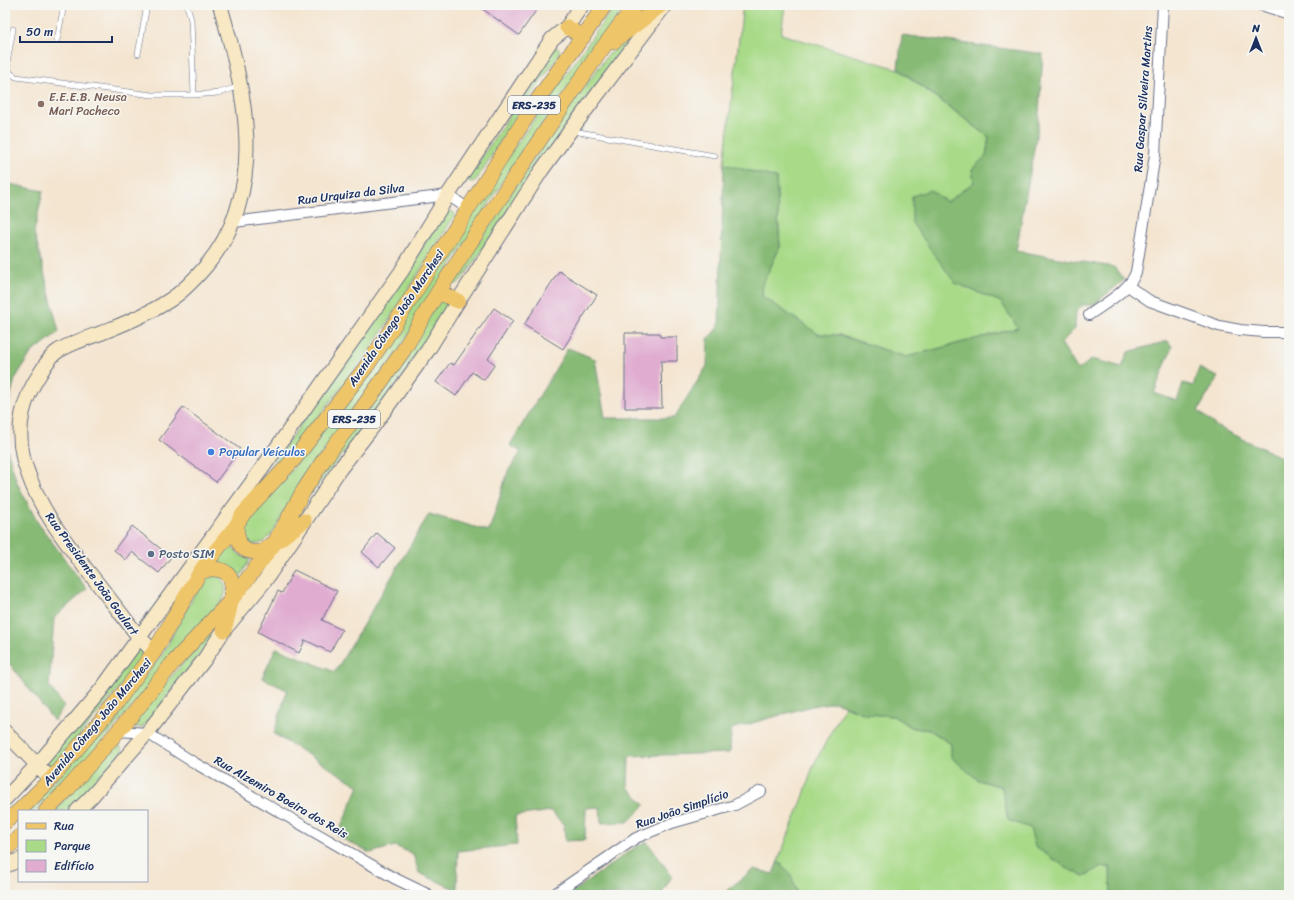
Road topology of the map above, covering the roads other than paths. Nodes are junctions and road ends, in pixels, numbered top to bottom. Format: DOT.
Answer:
graph roads {
  1 [pos="64,5"];
  2 [pos="147,5"];
  3 [pos="187,5"];
  4 [pos="220,5"];
  5 [pos="582,5"];
  6 [pos="605,5"];
  7 [pos="635,5"];
  8 [pos="661,5"];
  9 [pos="665,5"];
  10 [pos="1163,5"];
  11 [pos="1261,5"];
  12 [pos="1289,14"];
  13 [pos="567,27"];
  14 [pos="13,29"];
  15 [pos="583,37"];
  16 [pos="57,40"];
  17 [pos="599,52"];
  18 [pos="138,54"];
  19 [pos="241,86"];
  20 [pos="194,95"];
  21 [pos="570,131"];
  22 [pos="715,156"];
  23 [pos="448,196"];
  24 [pos="467,208"];
  25 [pos="234,222"];
  26 [pos="1128,286"];
  27 [pos="438,292"];
  28 [pos="458,301"];
  29 [pos="1089,315"];
  30 [pos="1287,333"];
  31 [pos="304,521"];
  32 [pos="236,526"];
  33 [pos="274,544"];
  34 [pos="200,572"];
  35 [pos="232,599"];
  36 [pos="224,630"];
  37 [pos="139,637"];
  38 [pos="154,652"];
  39 [pos="118,731"];
  40 [pos="5,732"];
  41 [pos="148,733"];
  42 [pos="38,765"];
  43 [pos="51,779"];
  44 [pos="761,791"];
  45 [pos="5,799"];
  46 [pos="20,810"];
  47 [pos="47,810"];
  48 [pos="78,810"];
  49 [pos="18,812"];
  50 [pos="5,822"];
  51 [pos="18,839"];
  52 [pos="5,850"];
  53 [pos="18,860"];
  54 [pos="5,866"];
  55 [pos="429,895"];
  56 [pos="553,895"];
  1 -- 16 [label="lane"];
  2 -- 18 [label="lane"];
  3 -- 20 [label="lane"];
  4 -- 19 [label="street, Rua Presidente João Goulart"];
  5 -- 13 [label="street, Avenida Cônego João Marchesi"];
  6 -- 15 [label="main road, Avenida Cônego João Marchesi / ERS-235"];
  7 -- 17 [label="main road, Avenida Cônego João Marchesi / ERS-235"];
  8 -- 17 [label="main road"];
  9 -- 21 [label="street"];
  10 -- 26 [label="street, Rua Gaspar Silveira Martins"];
  11 -- 12 [label="street"];
  13 -- 15 [label="main road"];
  13 -- 23 [label="street, Avenida Cônego João Marchesi"];
  14 -- 20 [label="lane"];
  15 -- 24 [label="main road, Avenida Cônego João Marchesi / ERS-235"];
  17 -- 27 [label="main road, Avenida Cônego João Marchesi / ERS-235"];
  19 -- 20 [label="lane"];
  19 -- 25 [label="street, Rua Presidente João Goulart"];
  21 -- 22 [label="lane"];
  21 -- 28 [label="street"];
  23 -- 24 [label="street"];
  23 -- 25 [label="street, Rua Urquiza da Silva"];
  23 -- 37 [label="street, Avenida Cônego João Marchesi"];
  24 -- 32 [label="main road, Avenida Cônego João Marchesi / ERS-235"];
  25 -- 37 [label="street, Rua Presidente João Goulart"];
  26 -- 29 [label="street, Rua Gaspar Silveira Martins"];
  26 -- 30 [label="street"];
  27 -- 28 [label="main road"];
  27 -- 33 [label="main road, Avenida Cônego João Marchesi / ERS-235"];
  28 -- 31 [label="street"];
  31 -- 33 [label="main road"];
  31 -- 36 [label="street"];
  32 -- 33 [label="main road"];
  32 -- 34 [label="main road, Avenida Cônego João Marchesi / ERS-235"];
  33 -- 35 [label="main road, Avenida Cônego João Marchesi / ERS-235"];
  34 -- 35 [label="main road"];
  34 -- 38 [label="main road, Avenida Cônego João Marchesi / ERS-235"];
  35 -- 36 [label="main road"];
  35 -- 39 [label="main road, Avenida Cônego João Marchesi / ERS-235"];
  36 -- 41 [label="street"];
  37 -- 38 [label="street, Rua Presidente João Goulart"];
  37 -- 42 [label="street, Avenida Cônego João Marchesi"];
  38 -- 43 [label="main road, Avenida Cônego João Marchesi / ERS-235"];
  39 -- 41 [label="street, Rua Alzemiro Boeira dos Reis"];
  39 -- 47 [label="main road, Avenida Cônego João Marchesi / ERS-235"];
  40 -- 42 [label="street"];
  41 -- 48 [label="street"];
  41 -- 55 [label="street, Rua Alzemiro Boeira dos Reis"];
  42 -- 43 [label="street"];
  42 -- 45 [label="street, Avenida Cônego João Marchesi"];
  43 -- 46 [label="main road, Avenida Cônego João Marchesi / ERS-235"];
  44 -- 56 [label="street, Rua João Simplício"];
  49 -- 50 [label="main road, Avenida Cônego João Marchesi / ERS-235"];
  51 -- 52 [label="main road"];
  53 -- 54 [label="street"];
}
